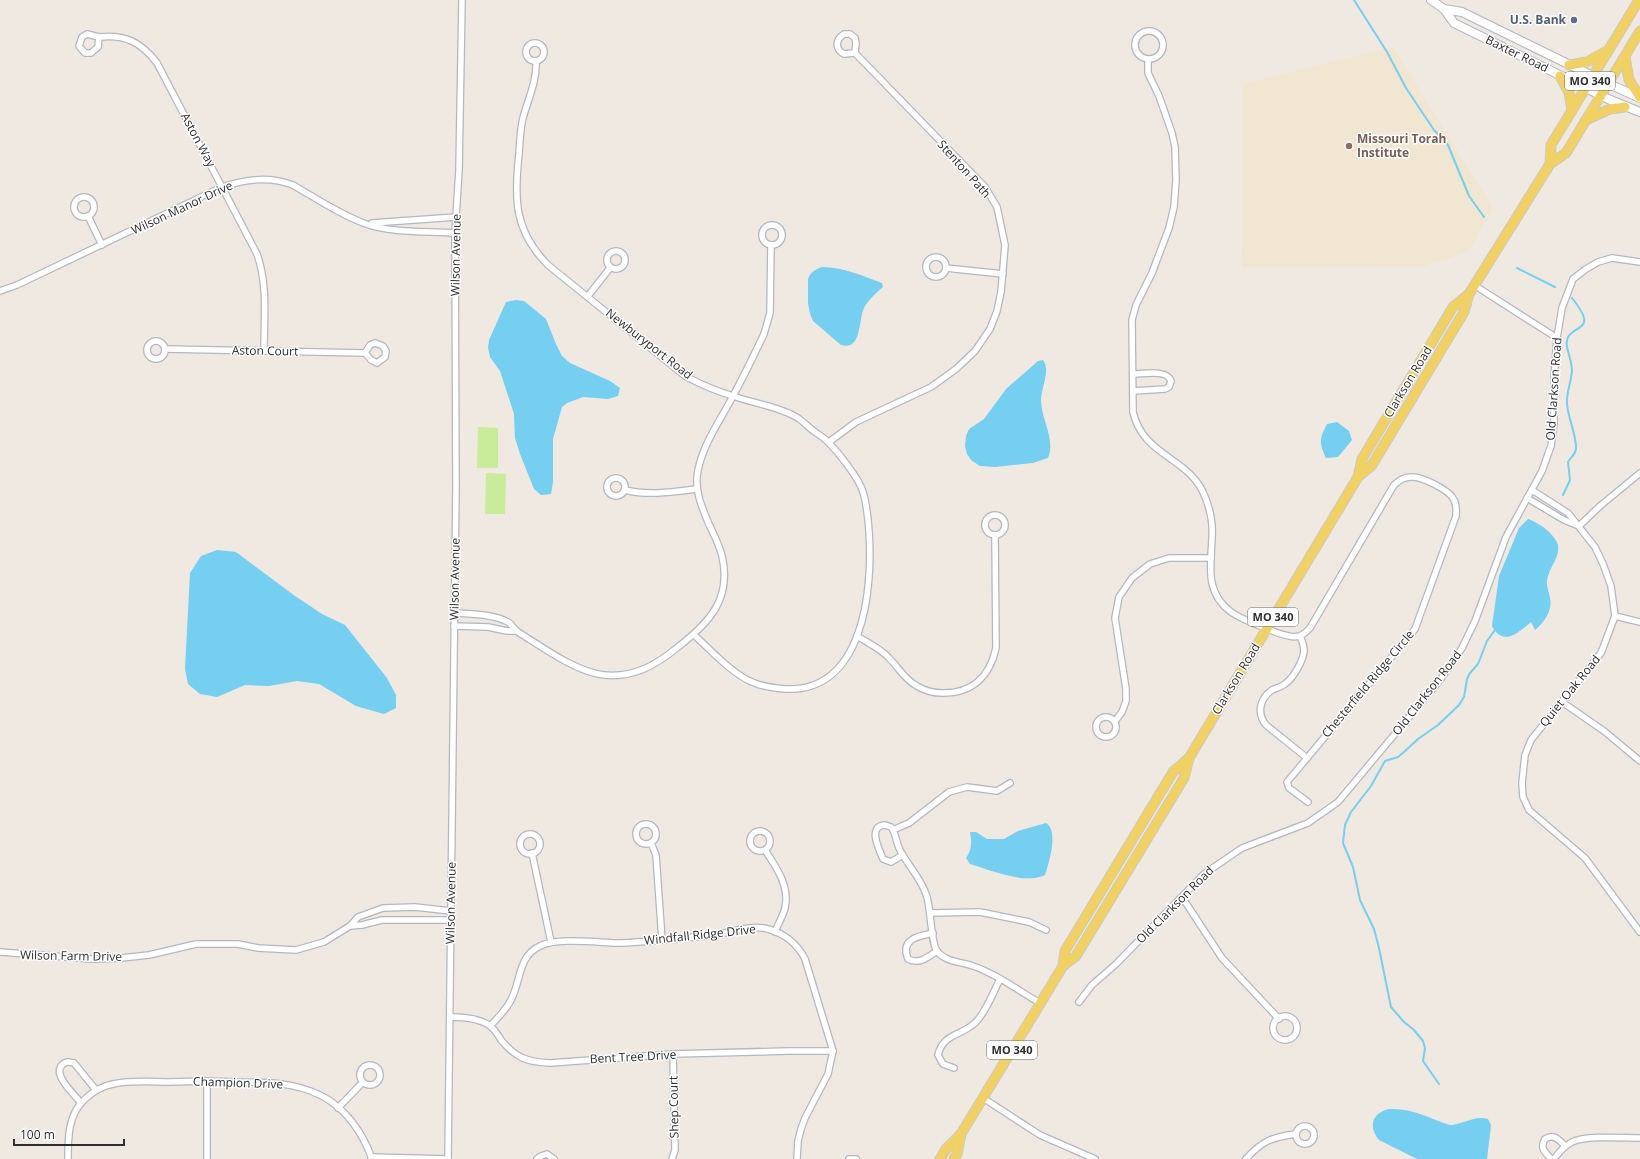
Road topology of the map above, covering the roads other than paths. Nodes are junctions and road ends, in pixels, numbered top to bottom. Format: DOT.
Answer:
graph roads {
  1 [pos="462,0"];
  2 [pos="1431,0"];
  3 [pos="1639,0"];
  4 [pos="1444,10"];
  5 [pos="1640,31"];
  6 [pos="99,37"];
  7 [pos="1608,51"];
  8 [pos="855,53"];
  9 [pos="1625,57"];
  10 [pos="1148,60"];
  11 [pos="536,62"];
  12 [pos="1570,65"];
  13 [pos="1560,76"];
  14 [pos="1592,76"];
  15 [pos="1608,84"];
  16 [pos="1586,87"];
  17 [pos="1601,95"];
  18 [pos="1640,98"];
  19 [pos="1625,107"];
  20 [pos="1572,110"];
  21 [pos="1640,112"];
  22 [pos="1586,120"];
  23 [pos="1550,164"];
  24 [pos="222,187"];
  25 [pos="88,216"];
  26 [pos="456,217"];
  27 [pos="366,224"];
  28 [pos="455,233"];
  29 [pos="102,245"];
  30 [pos="771,245"];
  31 [pos="1640,262"];
  32 [pos="610,268"];
  33 [pos="946,268"];
  34 [pos="1003,274"];
  35 [pos="1474,285"];
  36 [pos="0,291"];
  37 [pos="1468,294"];
  38 [pos="588,296"];
  39 [pos="1557,338"];
  40 [pos="165,349"];
  41 [pos="264,351"];
  42 [pos="365,352"];
  43 [pos="1422,359"];
  44 [pos="1133,374"];
  45 [pos="1423,382"];
  46 [pos="1133,392"];
  47 [pos="733,396"];
  48 [pos="829,442"];
  49 [pos="1640,473"];
  50 [pos="1358,477"];
  51 [pos="625,490"];
  52 [pos="697,490"];
  53 [pos="1532,490"];
  54 [pos="1527,498"];
  55 [pos="1579,526"];
  56 [pos="994,535"];
  57 [pos="1211,558"];
  58 [pos="454,613"];
  59 [pos="1616,616"];
  60 [pos="1640,622"];
  61 [pos="454,626"];
  62 [pos="1266,628"];
  63 [pos="516,631"];
  64 [pos="694,635"];
  65 [pos="857,636"];
  66 [pos="1300,636"];
  67 [pos="1562,702"];
  68 [pos="1115,721"];
  69 [pos="1307,758"];
  70 [pos="1640,761"];
  71 [pos="1010,783"];
  72 [pos="1308,802"];
  73 [pos="893,830"];
  74 [pos="650,843"];
  75 [pos="765,850"];
  76 [pos="532,853"];
  77 [pos="903,855"];
  78 [pos="1182,897"];
  79 [pos="451,911"];
  80 [pos="931,913"];
  81 [pos="451,920"];
  82 [pos="350,926"];
  83 [pos="1046,930"];
  84 [pos="775,932"];
  85 [pos="1640,932"];
  86 [pos="933,933"];
  87 [pos="662,940"];
  88 [pos="550,942"];
  89 [pos="937,951"];
  90 [pos="0,952"];
  91 [pos="1000,979"];
  92 [pos="1079,1002"];
  93 [pos="1040,1003"];
  94 [pos="450,1017"];
  95 [pos="1278,1019"];
  96 [pos="490,1026"];
  97 [pos="832,1051"];
  98 [pos="673,1054"];
  99 [pos="954,1068"];
  100 [pos="207,1081"];
  101 [pos="362,1083"];
  102 [pos="96,1090"];
  103 [pos="983,1098"];
  104 [pos="81,1103"];
  105 [pos="338,1108"];
  106 [pos="961,1134"];
  107 [pos="1296,1134"];
  108 [pos="1640,1138"];
  109 [pos="1566,1146"];
  110 [pos="371,1158"];
  111 [pos="68,1159"];
  112 [pos="207,1159"];
  113 [pos="448,1159"];
  114 [pos="537,1159"];
  115 [pos="554,1159"];
  116 [pos="672,1159"];
  117 [pos="797,1159"];
  118 [pos="849,1159"];
  119 [pos="856,1159"];
  120 [pos="940,1159"];
  121 [pos="954,1159"];
  122 [pos="1095,1159"];
  123 [pos="1246,1159"];
  124 [pos="1553,1159"];
  1 -- 26 [label="street, Wilson Avenue"];
  2 -- 4 [label="main road, Baxter Road"];
  3 -- 7 [label="main road, Clarkson Road / MO 340"];
  4 -- 12 [label="main road, Baxter Road"];
  4 -- 13 [label="main road, Baxter Road"];
  5 -- 9 [label="main road, Clarkson Road / MO 340"];
  6 -- 24 [label="street, Aston Way"];
  7 -- 12 [label="main road"];
  7 -- 14 [label="main road, Clarkson Road / MO 340"];
  8 -- 34 [label="street, Stenton Path"];
  9 -- 15 [label="main road, Clarkson Road / MO 340"];
  9 -- 18 [label="main road"];
  10 -- 10 [label="street"];
  10 -- 44 [label="street"];
  11 -- 38 [label="street, Newburyport Road"];
  12 -- 14 [label="main road, Baxter Road"];
  13 -- 16 [label="main road, Baxter Road"];
  13 -- 20 [label="main road"];
  14 -- 15 [label="main road, Baxter Road"];
  14 -- 16 [label="main road, Clarkson Road / MO 340"];
  15 -- 17 [label="main road, Clarkson Road / MO 340"];
  15 -- 18 [label="main road, Baxter Road"];
  16 -- 17 [label="main road, Baxter Road"];
  16 -- 20 [label="main road, Clarkson Road / MO 340"];
  17 -- 19 [label="main road, Baxter Road"];
  17 -- 22 [label="main road, Clarkson Road / MO 340"];
  19 -- 21 [label="main road, Baxter Road"];
  19 -- 22 [label="main road"];
  20 -- 23 [label="main road, Clarkson Road / MO 340"];
  22 -- 23 [label="main road, Clarkson Road / MO 340"];
  23 -- 35 [label="main road, Clarkson Road / MO 340"];
  24 -- 27 [label="street, Wilson Manor Drive"];
  24 -- 29 [label="street, Wilson Manor Drive"];
  24 -- 41 [label="street, Aston Way"];
  25 -- 29 [label="street"];
  26 -- 27 [label="street, Wilson Manor Drive"];
  26 -- 28 [label="street, Wilson Avenue"];
  27 -- 28 [label="street, Wilson Manor Drive"];
  28 -- 58 [label="street, Wilson Avenue"];
  29 -- 36 [label="street, Wilson Manor Drive"];
  30 -- 47 [label="street"];
  31 -- 39 [label="street, Old Clarkson Road"];
  32 -- 38 [label="street"];
  33 -- 34 [label="street"];
  34 -- 48 [label="street, Stenton Path"];
  35 -- 37 [label="main road, Clarkson Road / MO 340"];
  35 -- 39 [label="street"];
  37 -- 43 [label="main road, Clarkson Road / MO 340"];
  37 -- 45 [label="main road, Clarkson Road / MO 340"];
  38 -- 47 [label="street, Newburyport Road"];
  39 -- 53 [label="street, Old Clarkson Road"];
  40 -- 41 [label="street, Aston Court"];
  41 -- 42 [label="street, Aston Court"];
  43 -- 45 [label="main road"];
  43 -- 50 [label="main road, Clarkson Road / MO 340"];
  44 -- 46 [label="street"];
  44 -- 46 [label="street"];
  45 -- 50 [label="main road, Clarkson Road / MO 340"];
  46 -- 57 [label="street"];
  47 -- 48 [label="street, Newburyport Road"];
  47 -- 52 [label="street"];
  48 -- 65 [label="street, Newburyport Road"];
  49 -- 55 [label="street"];
  50 -- 62 [label="main road, Clarkson Road / MO 340"];
  51 -- 52 [label="street"];
  52 -- 64 [label="street"];
  53 -- 54 [label="street, Old Clarkson Road"];
  53 -- 55 [label="street"];
  54 -- 55 [label="street"];
  54 -- 78 [label="street, Old Clarkson Road"];
  55 -- 59 [label="street"];
  56 -- 65 [label="street"];
  57 -- 62 [label="street"];
  57 -- 68 [label="street"];
  58 -- 61 [label="street, Wilson Avenue"];
  58 -- 63 [label="street"];
  59 -- 60 [label="street"];
  59 -- 67 [label="street, Quiet Oak Road"];
  61 -- 63 [label="street"];
  61 -- 79 [label="street, Wilson Avenue"];
  62 -- 66 [label="street"];
  62 -- 93 [label="main road, Clarkson Road / MO 340"];
  63 -- 64 [label="street"];
  64 -- 65 [label="street, Newburyport Road"];
  66 -- 69 [label="street"];
  66 -- 69 [label="street, Chesterfield Ridge Circle"];
  67 -- 70 [label="street"];
  67 -- 85 [label="street, Quiet Oak Road"];
  69 -- 72 [label="street, Chesterfield Ridge Circle"];
  71 -- 73 [label="street"];
  73 -- 77 [label="street"];
  73 -- 77 [label="street"];
  74 -- 87 [label="street"];
  75 -- 84 [label="street"];
  76 -- 88 [label="street"];
  77 -- 80 [label="street"];
  78 -- 92 [label="street, Old Clarkson Road"];
  78 -- 95 [label="street"];
  79 -- 81 [label="street, Wilson Avenue"];
  79 -- 82 [label="street, Wilson Farm Drive"];
  80 -- 83 [label="street"];
  80 -- 86 [label="street"];
  81 -- 82 [label="street, Wilson Farm Drive"];
  81 -- 94 [label="street, Wilson Avenue"];
  82 -- 90 [label="street, Wilson Farm Drive"];
  84 -- 87 [label="street, Windfall Ridge Drive"];
  84 -- 97 [label="street, Windfall Ridge Drive"];
  86 -- 89 [label="street"];
  86 -- 89 [label="street"];
  87 -- 88 [label="street, Windfall Ridge Drive"];
  88 -- 96 [label="street, Windfall Ridge Drive"];
  89 -- 91 [label="street"];
  91 -- 93 [label="street"];
  91 -- 99 [label="street"];
  93 -- 103 [label="main road, Clarkson Road / MO 340"];
  94 -- 96 [label="street, Bent Tree Drive"];
  94 -- 113 [label="street, Wilson Avenue"];
  95 -- 95 [label="street"];
  96 -- 98 [label="street, Bent Tree Drive"];
  97 -- 98 [label="street, Bent Tree Drive"];
  97 -- 117 [label="street, Windfall Ridge Drive"];
  98 -- 116 [label="street, Shep Court"];
  100 -- 102 [label="street, Champion Drive"];
  100 -- 105 [label="street, Champion Drive"];
  100 -- 112 [label="street"];
  101 -- 105 [label="street"];
  102 -- 104 [label="street, Champion Drive"];
  102 -- 104 [label="street"];
  103 -- 106 [label="main road, Clarkson Road / MO 340"];
  103 -- 122 [label="street"];
  104 -- 111 [label="street, Champion Drive"];
  105 -- 110 [label="street, Champion Drive"];
  106 -- 120 [label="main road, Clarkson Road / MO 340"];
  106 -- 121 [label="main road, Clarkson Road / MO 340"];
  107 -- 123 [label="street"];
  108 -- 109 [label="street"];
  109 -- 124 [label="street"];
  109 -- 124 [label="street"];
  110 -- 113 [label="street, Champion Drive"];
  114 -- 115 [label="street"];
  118 -- 119 [label="street"];
}
